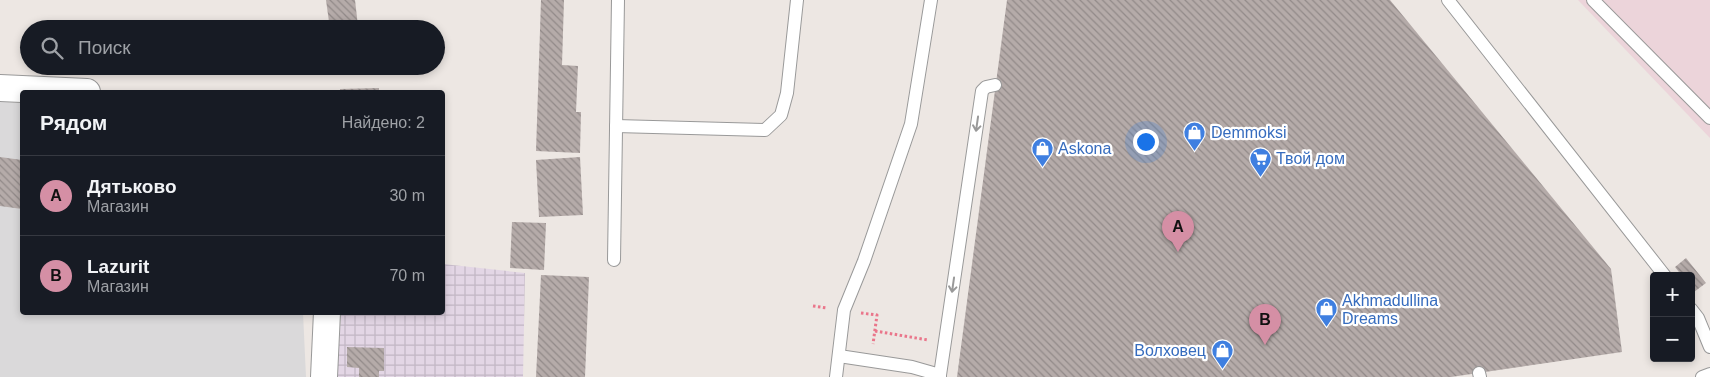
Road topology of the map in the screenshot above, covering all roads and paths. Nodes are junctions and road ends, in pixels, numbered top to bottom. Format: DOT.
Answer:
graph roads {
  1 [pos="618,0"];
  2 [pos="797,0"];
  3 [pos="931,0"];
  4 [pos="1448,0"];
  5 [pos="1593,0"];
  6 [pos="995,85"];
  7 [pos="0,88"];
  8 [pos="44,90"];
  9 [pos="1710,118"];
  10 [pos="616,126"];
  11 [pos="614,260"];
  12 [pos="1662,272"];
  13 [pos="1695,314"];
  14 [pos="327,315"];
  15 [pos="875,331"];
  16 [pos="945,342"];
  17 [pos="1710,347"];
  18 [pos="839,356"];
  19 [pos="1710,374"];
  20 [pos="940,376"];
  21 [pos="324,377"];
  22 [pos="836,377"];
  23 [pos="1702,377"];
  1 -- 10 [label="lane"];
  2 -- 10 [label="lane"];
  3 -- 18 [label="lane"];
  4 -- 12 [label="lane"];
  5 -- 9 [label="lane"];
  6 -- 16 [label="lane, one-way"];
  7 -- 8 [label="street"];
  10 -- 11 [label="lane"];
  13 -- 17 [label="lane"];
  14 -- 21 [label="street"];
  15 -- 16 [label="path"];
  16 -- 20 [label="lane"];
  18 -- 20 [label="lane"];
  18 -- 22 [label="lane"];
  19 -- 23 [label="lane"];
}
